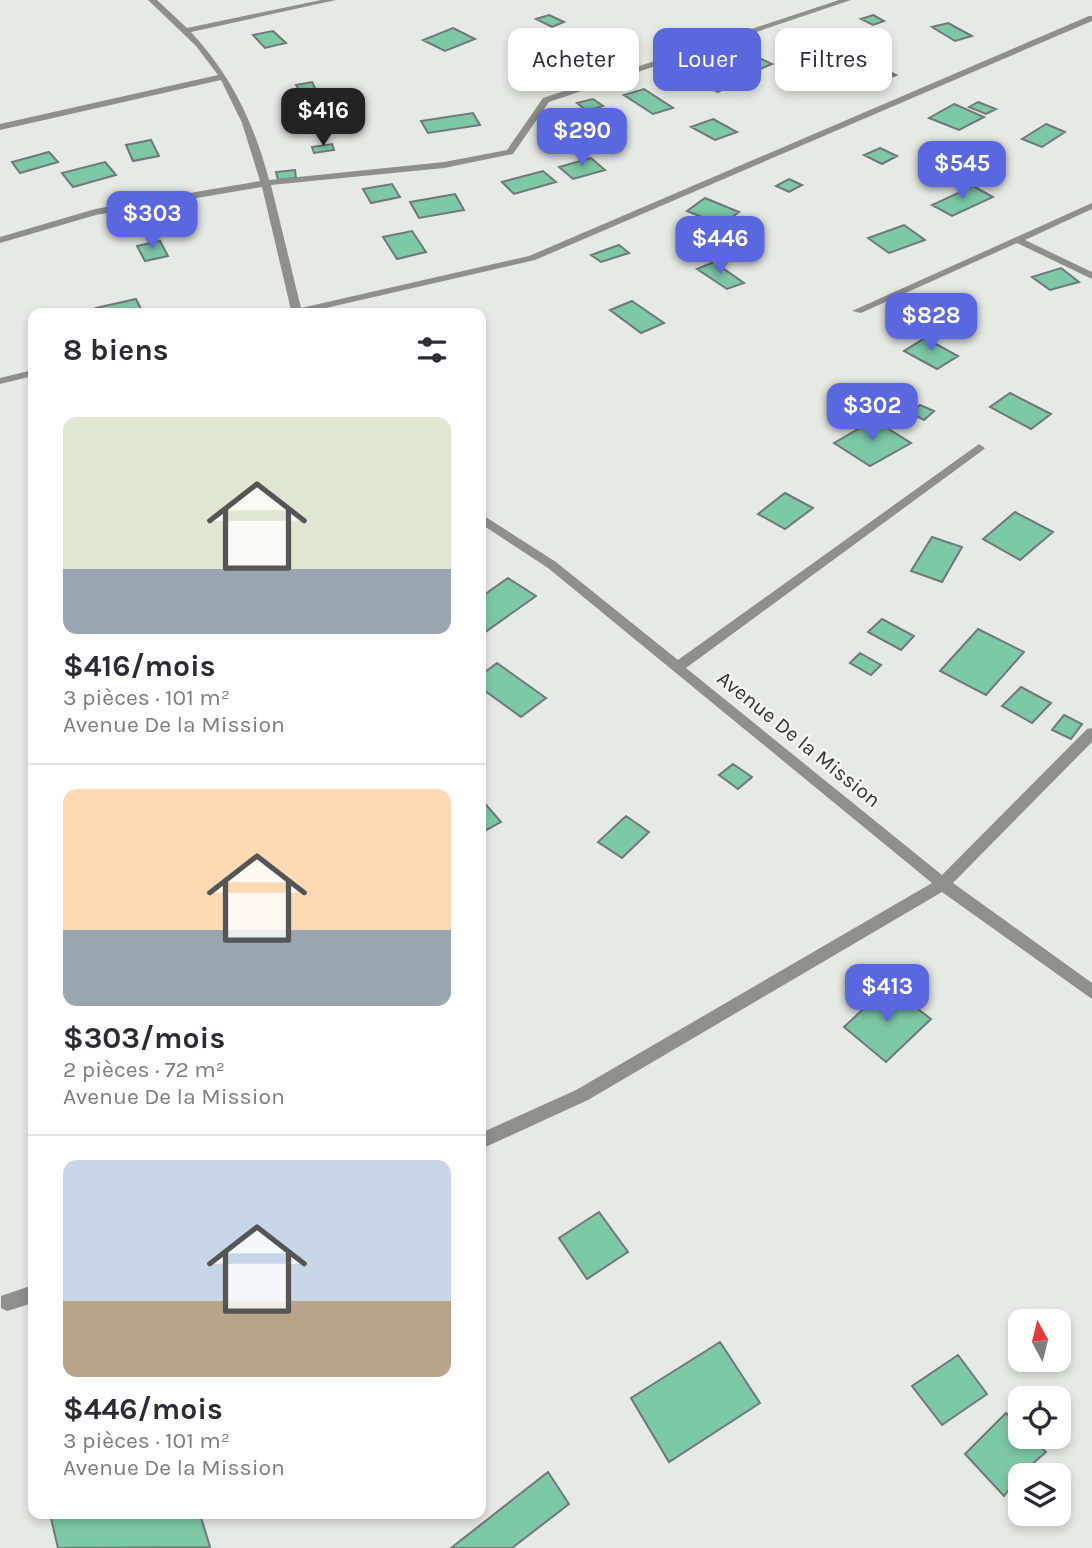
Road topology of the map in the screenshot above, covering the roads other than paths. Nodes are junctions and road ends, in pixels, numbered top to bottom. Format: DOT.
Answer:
graph roads {
  1 [pos="152,0"];
  2 [pos="332,0"];
  3 [pos="847,0"];
  4 [pos="1092,18"];
  5 [pos="188,30"];
  6 [pos="221,78"];
  7 [pos="0,127"];
  8 [pos="266,183"];
  9 [pos="1092,206"];
  10 [pos="0,240"];
  11 [pos="1018,240"];
  12 [pos="1092,276"];
  13 [pos="294,308"];
  14 [pos="317,308"];
  15 [pos="858,311"];
  16 [pos="28,374"];
  17 [pos="0,381"];
  18 [pos="979,448"];
  19 [pos="486,521"];
  20 [pos="678,667"];
  21 [pos="1092,733"];
  22 [pos="943,884"];
  23 [pos="1092,992"];
  24 [pos="486,1139"];
  25 [pos="28,1296"];
  26 [pos="7,1302"];
  1 -- 5 [label="street"];
  2 -- 5 [label="street"];
  3 -- 8 [label="street"];
  4 -- 14 [label="street"];
  5 -- 6 [label="street"];
  6 -- 7 [label="street"];
  6 -- 8 [label="street"];
  8 -- 10 [label="street"];
  8 -- 13 [label="street"];
  9 -- 11 [label="street"];
  11 -- 12 [label="street"];
  11 -- 15 [label="street"];
  16 -- 17 [label="street"];
  18 -- 20 [label="street"];
  19 -- 20 [label="street, Avenue De la Mission"];
  20 -- 22 [label="street, Avenue De la Mission"];
  21 -- 22 [label="street"];
  22 -- 23 [label="street, Avenue De la Mission"];
  22 -- 24 [label="street"];
  25 -- 26 [label="street"];
}
